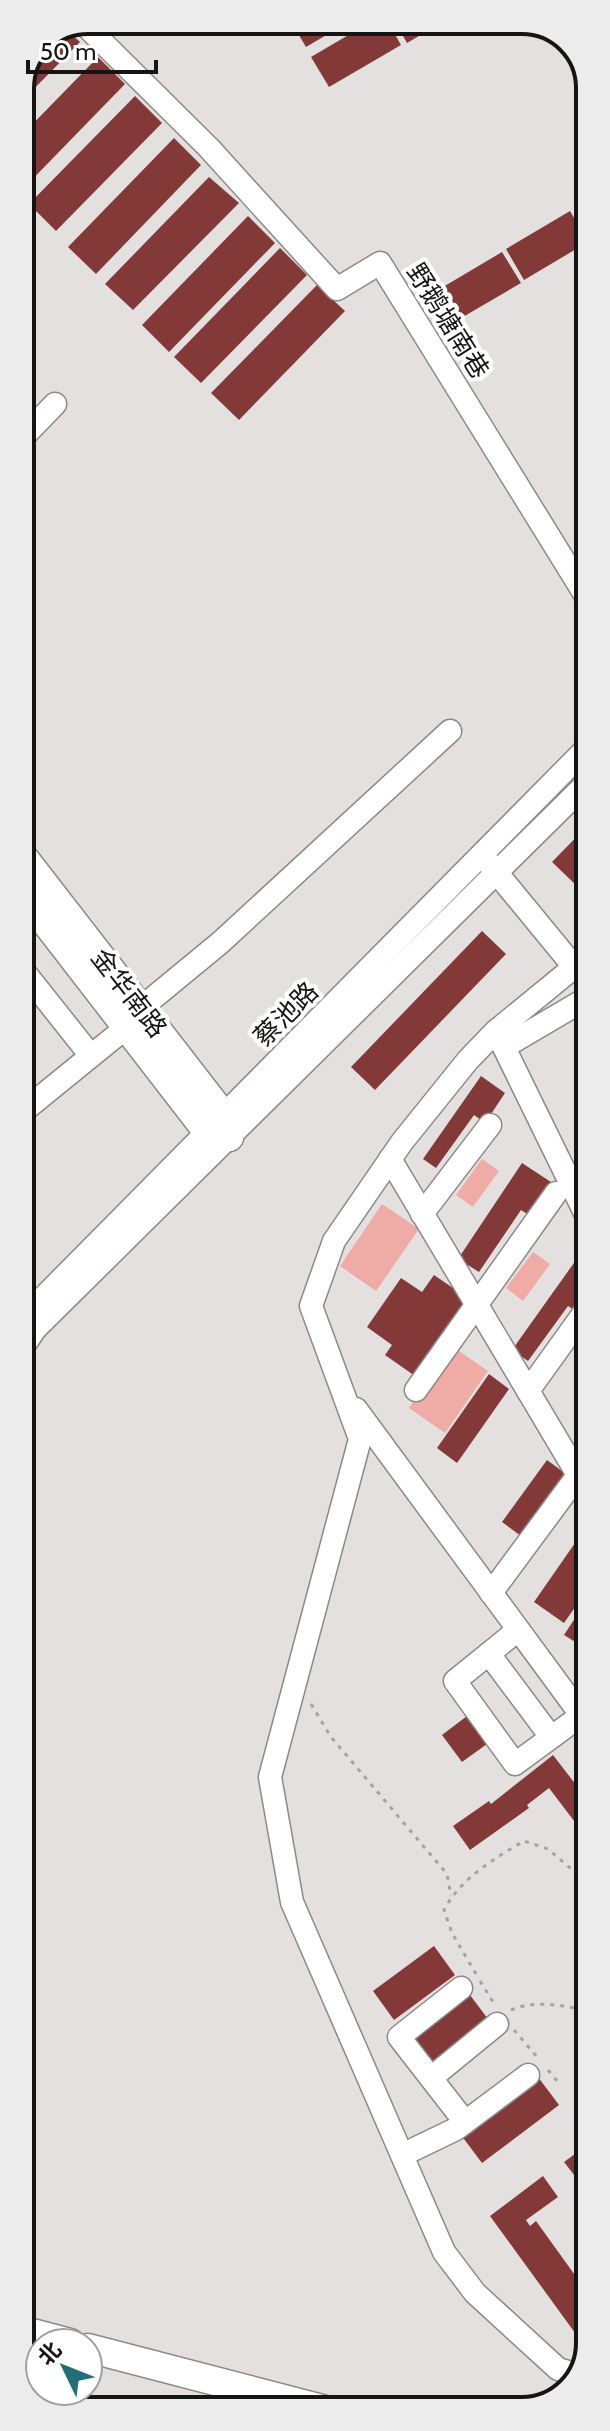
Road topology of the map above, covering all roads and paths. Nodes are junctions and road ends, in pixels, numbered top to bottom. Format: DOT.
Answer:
graph roads {
  1 [pos="94,34"];
  2 [pos="55,404"];
  3 [pos="34,426"];
  4 [pos="576,580"];
  5 [pos="450,731"];
  6 [pos="576,759"];
  7 [pos="576,794"];
  8 [pos="480,854"];
  9 [pos="497,872"];
  10 [pos="34,873"];
  11 [pos="34,905"];
  12 [pos="576,956"];
  13 [pos="576,968"];
  14 [pos="34,984"];
  15 [pos="576,1003"];
  16 [pos="134,1017"];
  17 [pos="500,1039"];
  18 [pos="91,1056"];
  19 [pos="34,1102"];
  20 [pos="490,1125"];
  21 [pos="220,1127"];
  22 [pos="390,1159"];
  23 [pos="556,1193"];
  24 [pos="576,1194"];
  25 [pos="422,1214"];
  26 [pos="476,1304"];
  27 [pos="34,1307"];
  28 [pos="576,1324"];
  29 [pos="34,1333"];
  30 [pos="416,1390"];
  31 [pos="528,1391"];
  32 [pos="343,1393"];
  33 [pos="576,1456"];
  34 [pos="576,1478"];
  35 [pos="491,1593"];
  36 [pos="518,1630"];
  37 [pos="489,1654"];
  38 [pos="309,1696"];
  39 [pos="576,1704"];
  40 [pos="576,1723"];
  41 [pos="551,1737"];
  42 [pos="576,1873"];
  43 [pos="451,1896"];
  44 [pos="461,1988"];
  45 [pos="576,2008"];
  46 [pos="503,2025"];
  47 [pos="538,2068"];
  48 [pos="431,2078"];
  49 [pos="558,2082"];
  50 [pos="465,2122"];
  51 [pos="402,2155"];
  52 [pos="104,2352"];
  53 [pos="104,2368"];
  54 [pos="567,2372"];
  55 [pos="214,2397"];
  56 [pos="276,2397"];
  1 -- 4 [label="street, 野鹅塘南巷"];
  2 -- 3 [label="street"];
  5 -- 16 [label="street"];
  6 -- 8 [label="street, 蔡池路"];
  7 -- 9 [label="street, 蔡池路"];
  8 -- 9 [label="street"];
  8 -- 21 [label="street, 蔡池路"];
  9 -- 12 [label="street"];
  9 -- 21 [label="street, 蔡池路"];
  10 -- 16 [label="main road, 金华南路"];
  11 -- 16 [label="main road, 金华南路"];
  13 -- 17 [label="street"];
  14 -- 18 [label="street"];
  15 -- 17 [label="street"];
  16 -- 18 [label="street"];
  16 -- 21 [label="main road, 金华南路"];
  17 -- 22 [label="street"];
  17 -- 24 [label="street"];
  18 -- 19 [label="street"];
  20 -- 25 [label="street"];
  21 -- 27 [label="street, 蔡池路"];
  21 -- 29 [label="street, 蔡池路"];
  22 -- 25 [label="street"];
  22 -- 32 [label="street"];
  23 -- 26 [label="street"];
  25 -- 26 [label="street"];
  26 -- 30 [label="street"];
  26 -- 31 [label="street"];
  28 -- 31 [label="street"];
  31 -- 33 [label="street"];
  32 -- 35 [label="street"];
  32 -- 51 [label="street"];
  34 -- 35 [label="street"];
  35 -- 36 [label="street"];
  36 -- 37 [label="street"];
  36 -- 39 [label="street"];
  37 -- 41 [label="street"];
  37 -- 41 [label="street"];
  38 -- 43 [label="path"];
  40 -- 41 [label="street"];
  42 -- 43 [label="path"];
  43 -- 45 [label="path"];
  44 -- 48 [label="street"];
  46 -- 47 [label="path"];
  46 -- 48 [label="street"];
  47 -- 49 [label="path"];
  47 -- 50 [label="street"];
  48 -- 50 [label="street"];
  50 -- 51 [label="street"];
  51 -- 54 [label="street"];
  52 -- 56 [label="main road"];
  53 -- 55 [label="main road"];
}
